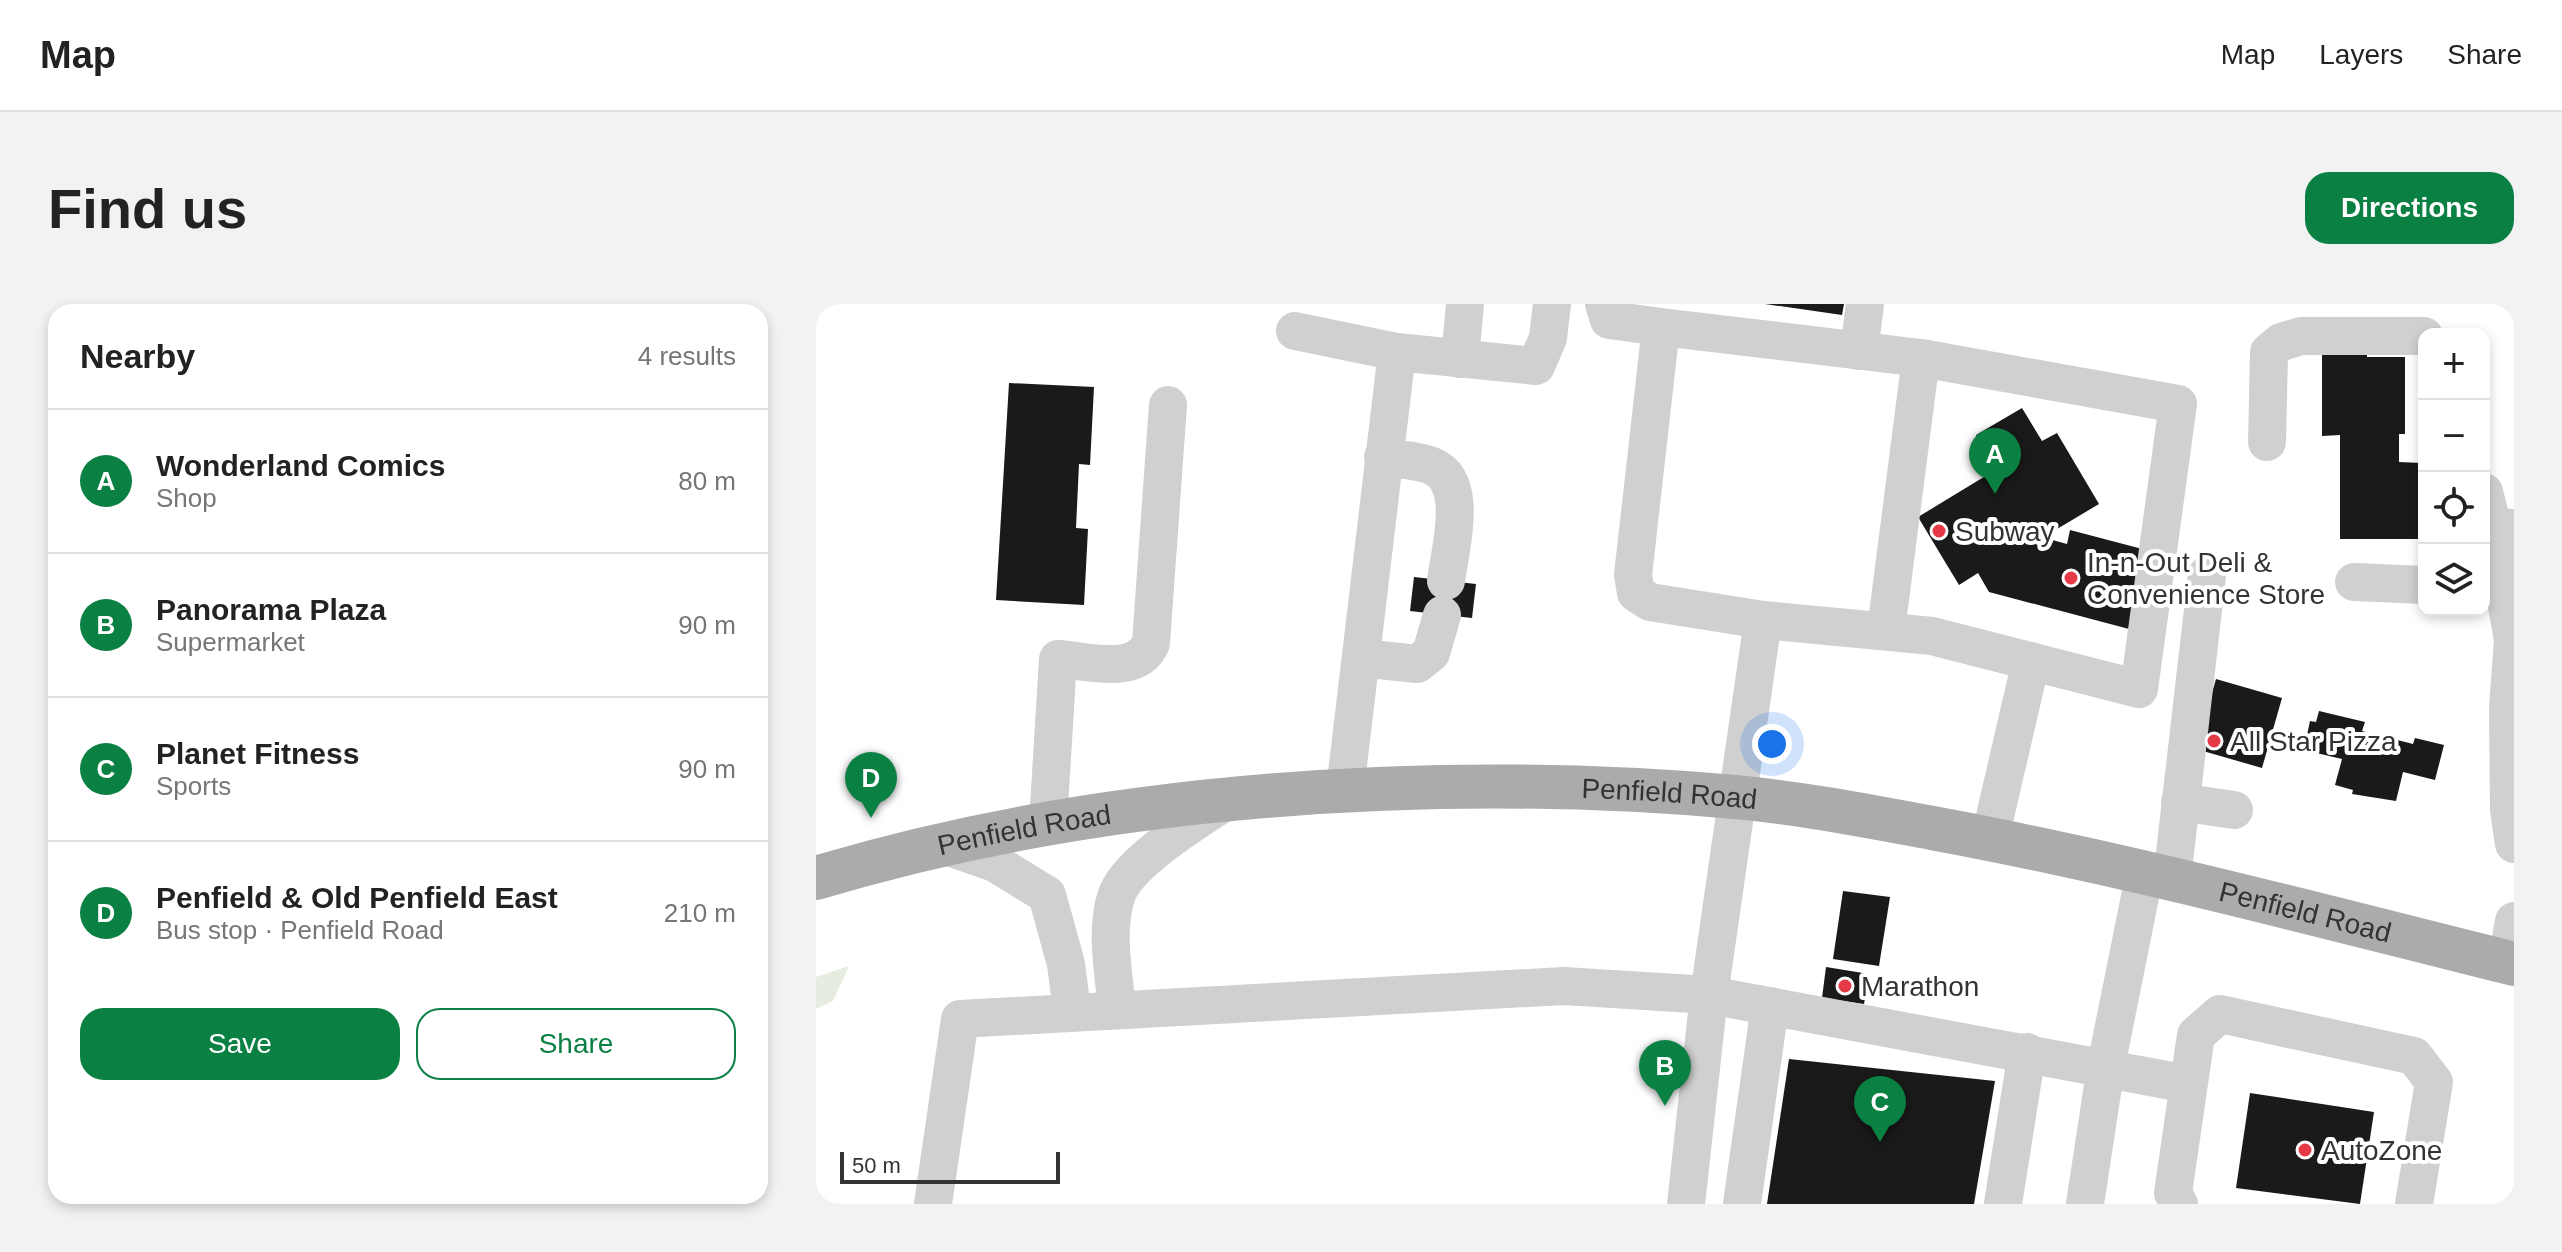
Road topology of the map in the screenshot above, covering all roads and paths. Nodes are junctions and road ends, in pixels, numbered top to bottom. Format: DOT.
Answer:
graph roads {
  1 [pos="1465,304"];
  2 [pos="1552,304"];
  3 [pos="1604,304"];
  4 [pos="1865,304"];
  5 [pos="1661,327"];
  6 [pos="1295,331"];
  7 [pos="2418,336"];
  8 [pos="1859,351"];
  9 [pos="1397,352"];
  10 [pos="1921,358"];
  11 [pos="1460,359"];
  12 [pos="1168,405"];
  13 [pos="2267,442"];
  14 [pos="1383,457"];
  15 [pos="2497,516"];
  16 [pos="2207,575"];
  17 [pos="2354,582"];
  18 [pos="2418,585"];
  19 [pos="2494,588"];
  20 [pos="1763,620"];
  21 [pos="1886,630"];
  22 [pos="1361,658"];
  23 [pos="2031,661"];
  24 [pos="1345,790"];
  25 [pos="1736,797"];
  26 [pos="2180,802"];
  27 [pos="1223,803"];
  28 [pos="2234,810"];
  29 [pos="1048,823"];
  30 [pos="1990,838"];
  31 [pos="940,844"];
  32 [pos="2514,844"];
  33 [pos="2158,876"];
  34 [pos="816,878"];
  35 [pos="2512,949"];
  36 [pos="1709,995"];
  37 [pos="1770,1006"];
  38 [pos="1117,1009"];
  39 [pos="1072,1011"];
  40 [pos="2027,1052"];
  41 [pos="2106,1066"];
  42 [pos="2188,1084"];
  43 [pos="933,1204"];
  44 [pos="1686,1204"];
  45 [pos="1742,1204"];
  46 [pos="2003,1204"];
  47 [pos="2085,1204"];
  48 [pos="2179,1204"];
  49 [pos="2414,1204"];
  1 -- 11 [label="lane"];
  2 -- 11 [label="lane"];
  3 -- 5 [label="lane"];
  4 -- 8 [label="lane"];
  5 -- 8 [label="lane"];
  5 -- 20 [label="lane"];
  6 -- 9 [label="lane"];
  7 -- 13 [label="lane"];
  8 -- 10 [label="lane"];
  9 -- 11 [label="lane"];
  9 -- 14 [label="lane"];
  10 -- 21 [label="lane"];
  10 -- 23 [label="lane"];
  12 -- 29 [label="lane"];
  14 -- 22 [label="lane"];
  14 -- 22 [label="lane"];
  15 -- 19 [label="lane"];
  16 -- 26 [label="lane"];
  17 -- 18 [label="lane"];
  19 -- 32 [label="lane"];
  20 -- 21 [label="lane"];
  20 -- 25 [label="lane"];
  21 -- 23 [label="lane"];
  22 -- 24 [label="lane"];
  23 -- 30 [label="lane"];
  24 -- 25 [label="main road, Penfield Road"];
  24 -- 27 [label="main road, Penfield Road"];
  25 -- 30 [label="main road, Penfield Road"];
  25 -- 36 [label="lane"];
  26 -- 28 [label="lane"];
  26 -- 33 [label="lane"];
  27 -- 29 [label="main road, Penfield Road"];
  27 -- 38 [label="lane"];
  29 -- 31 [label="main road, Penfield Road"];
  30 -- 33 [label="main road, Penfield Road"];
  31 -- 34 [label="main road, Penfield Road"];
  31 -- 39 [label="lane"];
  33 -- 35 [label="main road, Penfield Road"];
  33 -- 41 [label="lane"];
  36 -- 37 [label="lane"];
  36 -- 38 [label="lane"];
  36 -- 44 [label="lane"];
  37 -- 40 [label="lane"];
  37 -- 45 [label="lane"];
  38 -- 39 [label="lane"];
  39 -- 43 [label="lane"];
  40 -- 41 [label="lane"];
  40 -- 46 [label="lane"];
  41 -- 42 [label="lane"];
  41 -- 47 [label="lane"];
  42 -- 48 [label="lane"];
  42 -- 49 [label="lane"];
}
